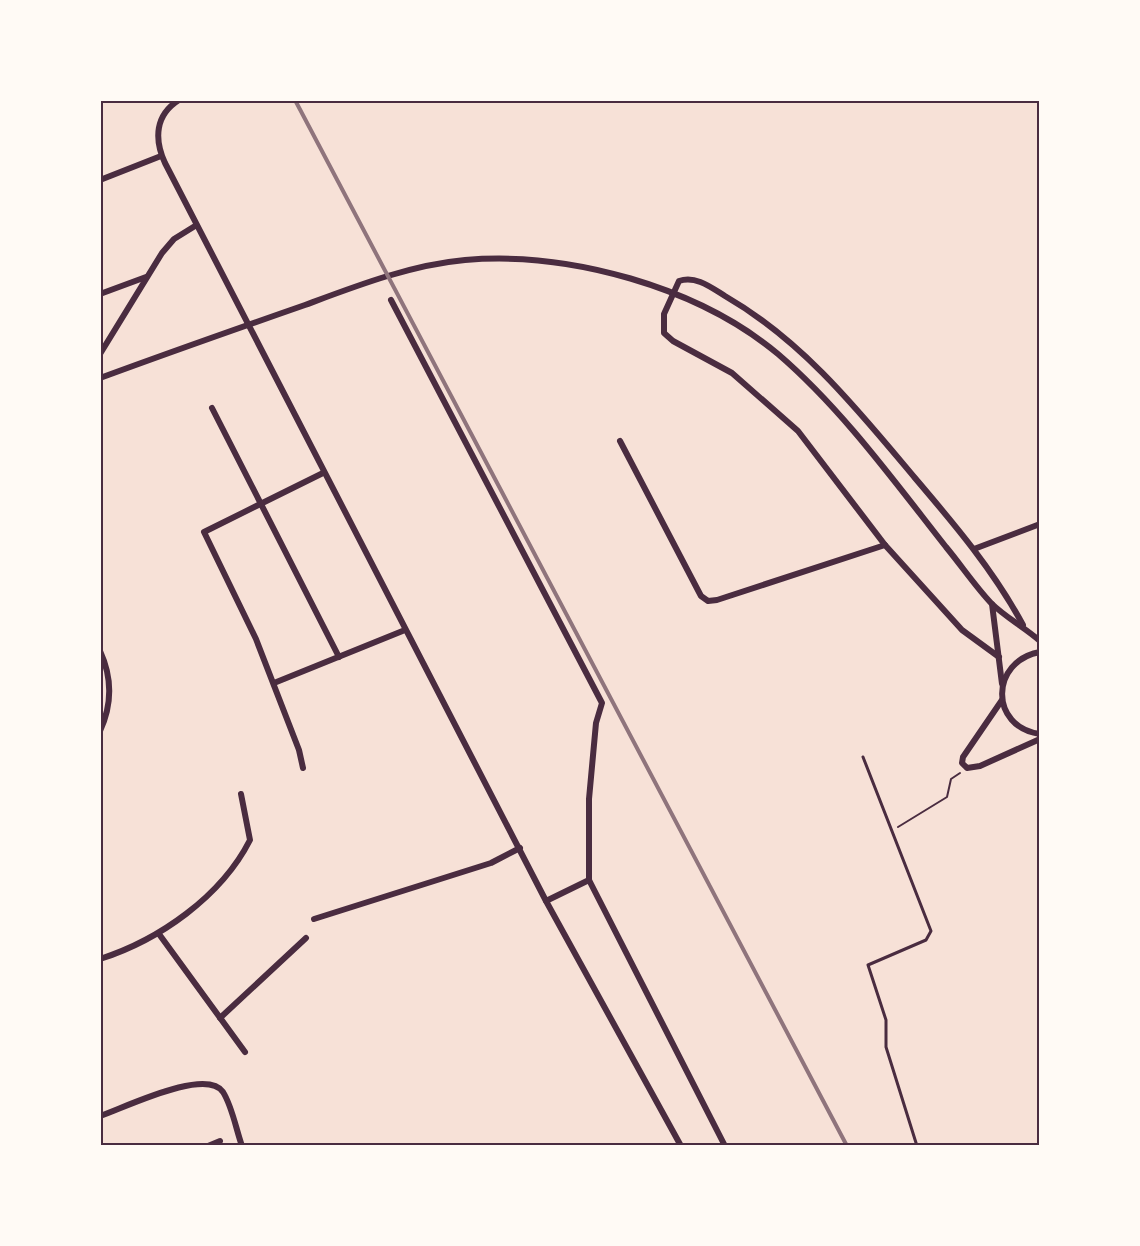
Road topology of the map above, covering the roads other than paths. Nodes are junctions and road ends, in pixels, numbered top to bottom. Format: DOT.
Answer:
graph roads {
  1 [pos="179,100"];
  2 [pos="161,156"];
  3 [pos="100,180"];
  4 [pos="195,226"];
  5 [pos="146,277"];
  6 [pos="100,294"];
  7 [pos="391,300"];
  8 [pos="100,354"];
  9 [pos="100,378"];
  10 [pos="212,408"];
  11 [pos="620,441"];
  12 [pos="323,473"];
  13 [pos="261,502"];
  14 [pos="1040,524"];
  15 [pos="885,545"];
  16 [pos="974,549"];
  17 [pos="993,604"];
  18 [pos="1023,626"];
  19 [pos="405,630"];
  20 [pos="1040,640"];
  21 [pos="100,651"];
  22 [pos="1040,652"];
  23 [pos="339,657"];
  24 [pos="999,657"];
  25 [pos="274,683"];
  26 [pos="1002,688"];
  27 [pos="1002,700"];
  28 [pos="100,731"];
  29 [pos="1040,734"];
  30 [pos="1040,739"];
  31 [pos="863,757"];
  32 [pos="303,768"];
  33 [pos="241,794"];
  34 [pos="520,848"];
  35 [pos="589,880"];
  36 [pos="546,901"];
  37 [pos="314,919"];
  38 [pos="159,934"];
  39 [pos="306,938"];
  40 [pos="100,959"];
  41 [pos="220,1018"];
  42 [pos="245,1052"];
  43 [pos="100,1116"];
  44 [pos="220,1141"];
  45 [pos="208,1146"];
  46 [pos="242,1146"];
  47 [pos="681,1146"];
  48 [pos="725,1146"];
  49 [pos="917,1146"];
  1 -- 2 [label="street"];
  2 -- 3 [label="street"];
  2 -- 4 [label="street"];
  4 -- 5 [label="street"];
  4 -- 12 [label="street"];
  5 -- 6 [label="street"];
  5 -- 8 [label="street"];
  7 -- 35 [label="street"];
  9 -- 17 [label="street"];
  10 -- 13 [label="street"];
  11 -- 15 [label="street"];
  12 -- 13 [label="street"];
  12 -- 19 [label="street"];
  13 -- 23 [label="street"];
  13 -- 25 [label="street"];
  14 -- 16 [label="street"];
  15 -- 16 [label="street"];
  15 -- 24 [label="street"];
  16 -- 18 [label="street"];
  17 -- 18 [label="street"];
  17 -- 24 [label="street"];
  18 -- 20 [label="street"];
  19 -- 23 [label="street"];
  19 -- 34 [label="street"];
  21 -- 28 [label="street"];
  22 -- 26 [label="street"];
  23 -- 25 [label="street"];
  24 -- 26 [label="street"];
  25 -- 32 [label="street"];
  26 -- 27 [label="street"];
  27 -- 29 [label="street"];
  27 -- 30 [label="street"];
  31 -- 49 [label="lane"];
  33 -- 38 [label="street"];
  34 -- 36 [label="street"];
  34 -- 37 [label="street"];
  35 -- 36 [label="street"];
  35 -- 48 [label="street"];
  36 -- 47 [label="street"];
  38 -- 40 [label="street"];
  38 -- 41 [label="street"];
  39 -- 41 [label="street"];
  41 -- 42 [label="street"];
  43 -- 46 [label="street"];
  44 -- 45 [label="street"];
}
